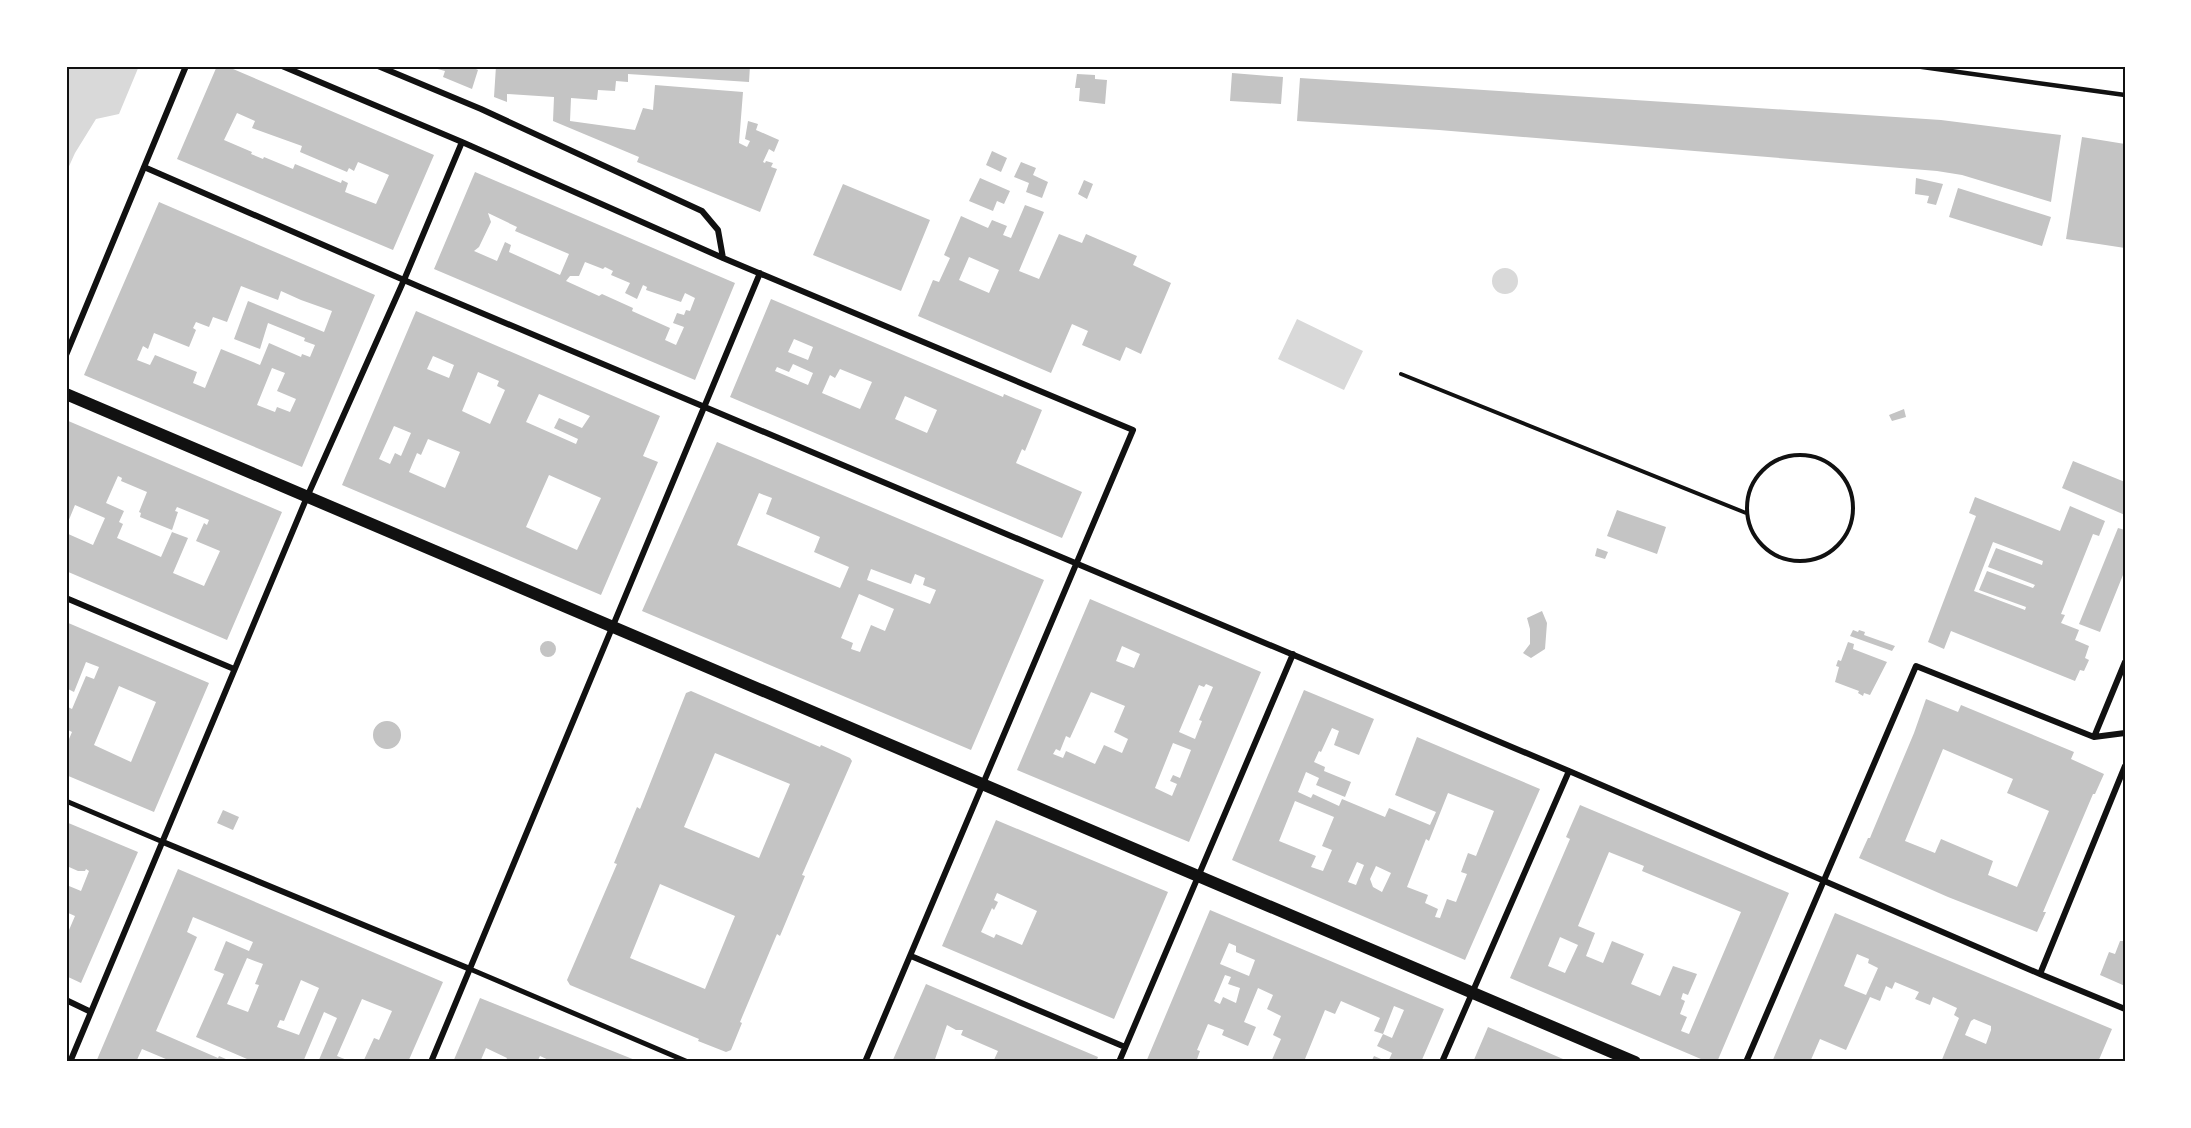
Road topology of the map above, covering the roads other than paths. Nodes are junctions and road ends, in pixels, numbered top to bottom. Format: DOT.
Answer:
graph roads {
  1 [pos="186,66"];
  2 [pos="282,66"];
  3 [pos="378,66"];
  4 [pos="1915,66"];
  5 [pos="2125,95"];
  6 [pos="462,142"];
  7 [pos="144,167"];
  8 [pos="723,258"];
  9 [pos="760,273"];
  10 [pos="404,280"];
  11 [pos="66,355"];
  12 [pos="66,394"];
  13 [pos="704,408"];
  14 [pos="307,497"];
  15 [pos="1077,564"];
  16 [pos="66,598"];
  17 [pos="612,627"];
  18 [pos="1293,654"];
  19 [pos="2125,662"];
  20 [pos="234,669"];
  21 [pos="2125,733"];
  22 [pos="2094,737"];
  23 [pos="2125,766"];
  24 [pos="1569,771"];
  25 [pos="983,785"];
  26 [pos="66,801"];
  27 [pos="163,842"];
  28 [pos="1198,876"];
  29 [pos="1824,881"];
  30 [pos="911,956"];
  31 [pos="470,969"];
  32 [pos="2040,974"];
  33 [pos="1472,993"];
  34 [pos="66,1000"];
  35 [pos="2125,1009"];
  36 [pos="91,1012"];
  37 [pos="1125,1047"];
  38 [pos="70,1062"];
  39 [pos="431,1062"];
  40 [pos="688,1062"];
  41 [pos="866,1062"];
  42 [pos="1119,1062"];
  43 [pos="1442,1062"];
  44 [pos="1635,1062"];
  45 [pos="1746,1062"];
  1 -- 7 [label="street"];
  2 -- 6 [label="street"];
  3 -- 8 [label="street"];
  4 -- 5 [label="lane"];
  6 -- 8 [label="street"];
  6 -- 10 [label="street"];
  7 -- 10 [label="street"];
  7 -- 11 [label="street"];
  8 -- 9 [label="street"];
  9 -- 13 [label="street"];
  9 -- 15 [label="street"];
  10 -- 13 [label="street"];
  10 -- 14 [label="street"];
  12 -- 14 [label="main road"];
  13 -- 15 [label="street"];
  13 -- 17 [label="street"];
  14 -- 17 [label="main road"];
  14 -- 20 [label="street"];
  15 -- 18 [label="street"];
  15 -- 25 [label="street"];
  16 -- 20 [label="street"];
  17 -- 25 [label="main road"];
  17 -- 31 [label="street"];
  18 -- 24 [label="street"];
  18 -- 28 [label="street"];
  19 -- 22 [label="street"];
  20 -- 27 [label="street"];
  21 -- 22 [label="street"];
  22 -- 29 [label="street"];
  23 -- 32 [label="street"];
  24 -- 29 [label="street"];
  24 -- 33 [label="street"];
  25 -- 28 [label="main road"];
  25 -- 30 [label="street"];
  26 -- 27 [label="street"];
  27 -- 31 [label="street"];
  27 -- 36 [label="street"];
  28 -- 33 [label="main road"];
  28 -- 37 [label="street"];
  29 -- 32 [label="street"];
  29 -- 45 [label="street"];
  30 -- 37 [label="street"];
  30 -- 41 [label="street"];
  31 -- 39 [label="street"];
  31 -- 40 [label="street"];
  32 -- 35 [label="street"];
  33 -- 43 [label="street"];
  33 -- 44 [label="main road"];
  34 -- 36 [label="street"];
  36 -- 38 [label="street"];
  37 -- 42 [label="street"];
}
